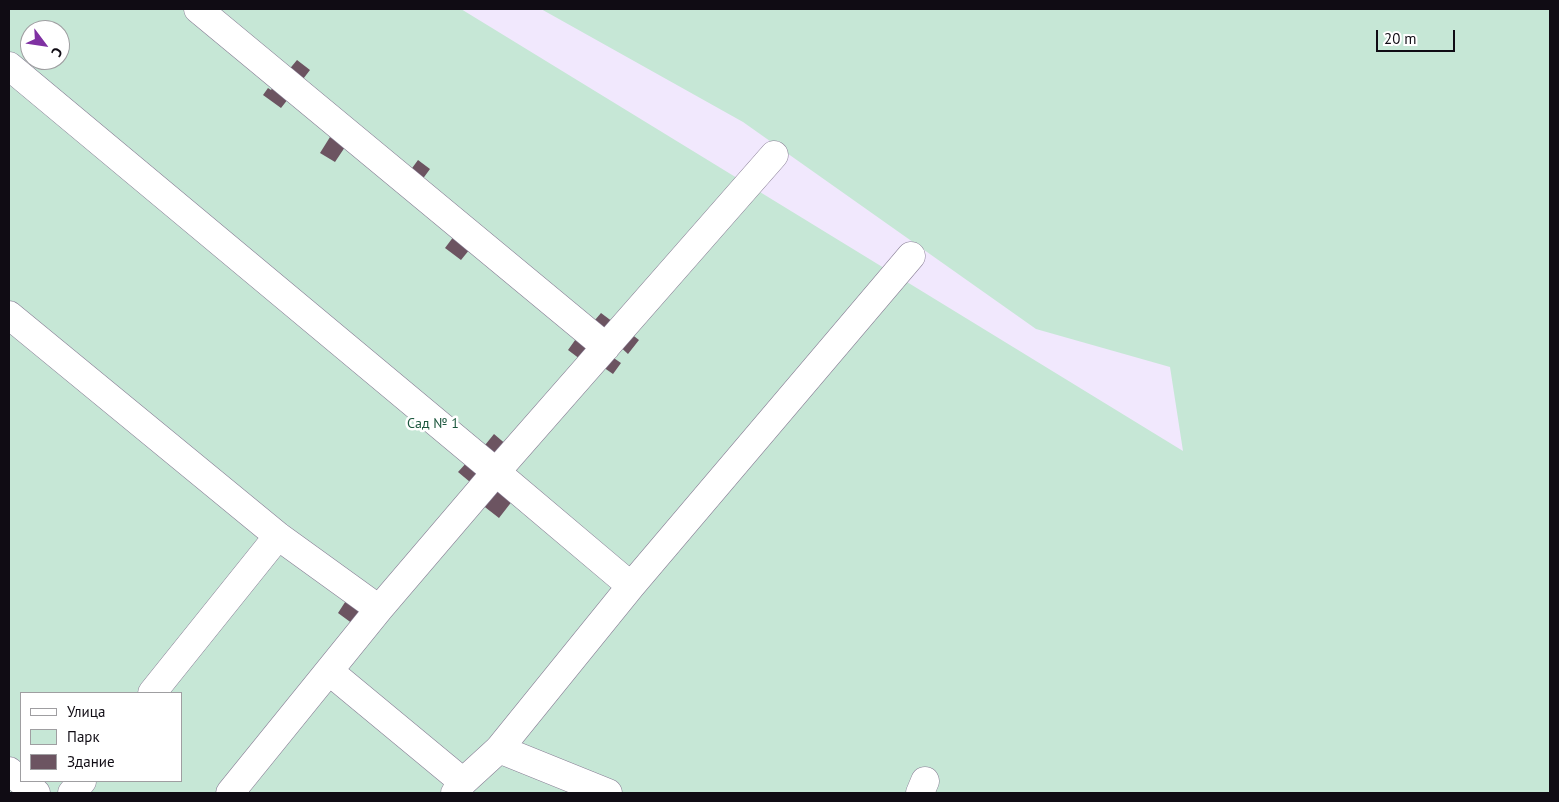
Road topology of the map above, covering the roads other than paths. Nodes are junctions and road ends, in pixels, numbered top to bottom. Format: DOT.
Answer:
graph roads {
  1 [pos="198,9"];
  2 [pos="9,66"];
  3 [pos="774,155"];
  4 [pos="911,256"];
  5 [pos="9,315"];
  6 [pos="606,347"];
  7 [pos="496,472"];
  8 [pos="278,536"];
  9 [pos="631,586"];
  10 [pos="379,609"];
  11 [pos="329,671"];
  12 [pos="153,692"];
  13 [pos="499,749"];
  14 [pos="9,771"];
  15 [pos="20,780"];
  16 [pos="22,782"];
  17 [pos="81,782"];
  18 [pos="459,788"];
  19 [pos="36,793"];
  20 [pos="72,793"];
  21 [pos="230,793"];
  22 [pos="608,793"];
  1 -- 6 [label="lane"];
  2 -- 7 [label="lane"];
  3 -- 6 [label="lane"];
  4 -- 9 [label="lane"];
  5 -- 8 [label="lane"];
  6 -- 7 [label="lane"];
  7 -- 9 [label="lane"];
  7 -- 10 [label="lane"];
  8 -- 10 [label="lane"];
  8 -- 12 [label="lane"];
  9 -- 13 [label="lane"];
  10 -- 11 [label="lane"];
  11 -- 18 [label="lane"];
  11 -- 21 [label="lane"];
  13 -- 18 [label="lane"];
  13 -- 22 [label="lane"];
  14 -- 15 [label="lane"];
  16 -- 19 [label="lane"];
  17 -- 20 [label="lane"];
}
